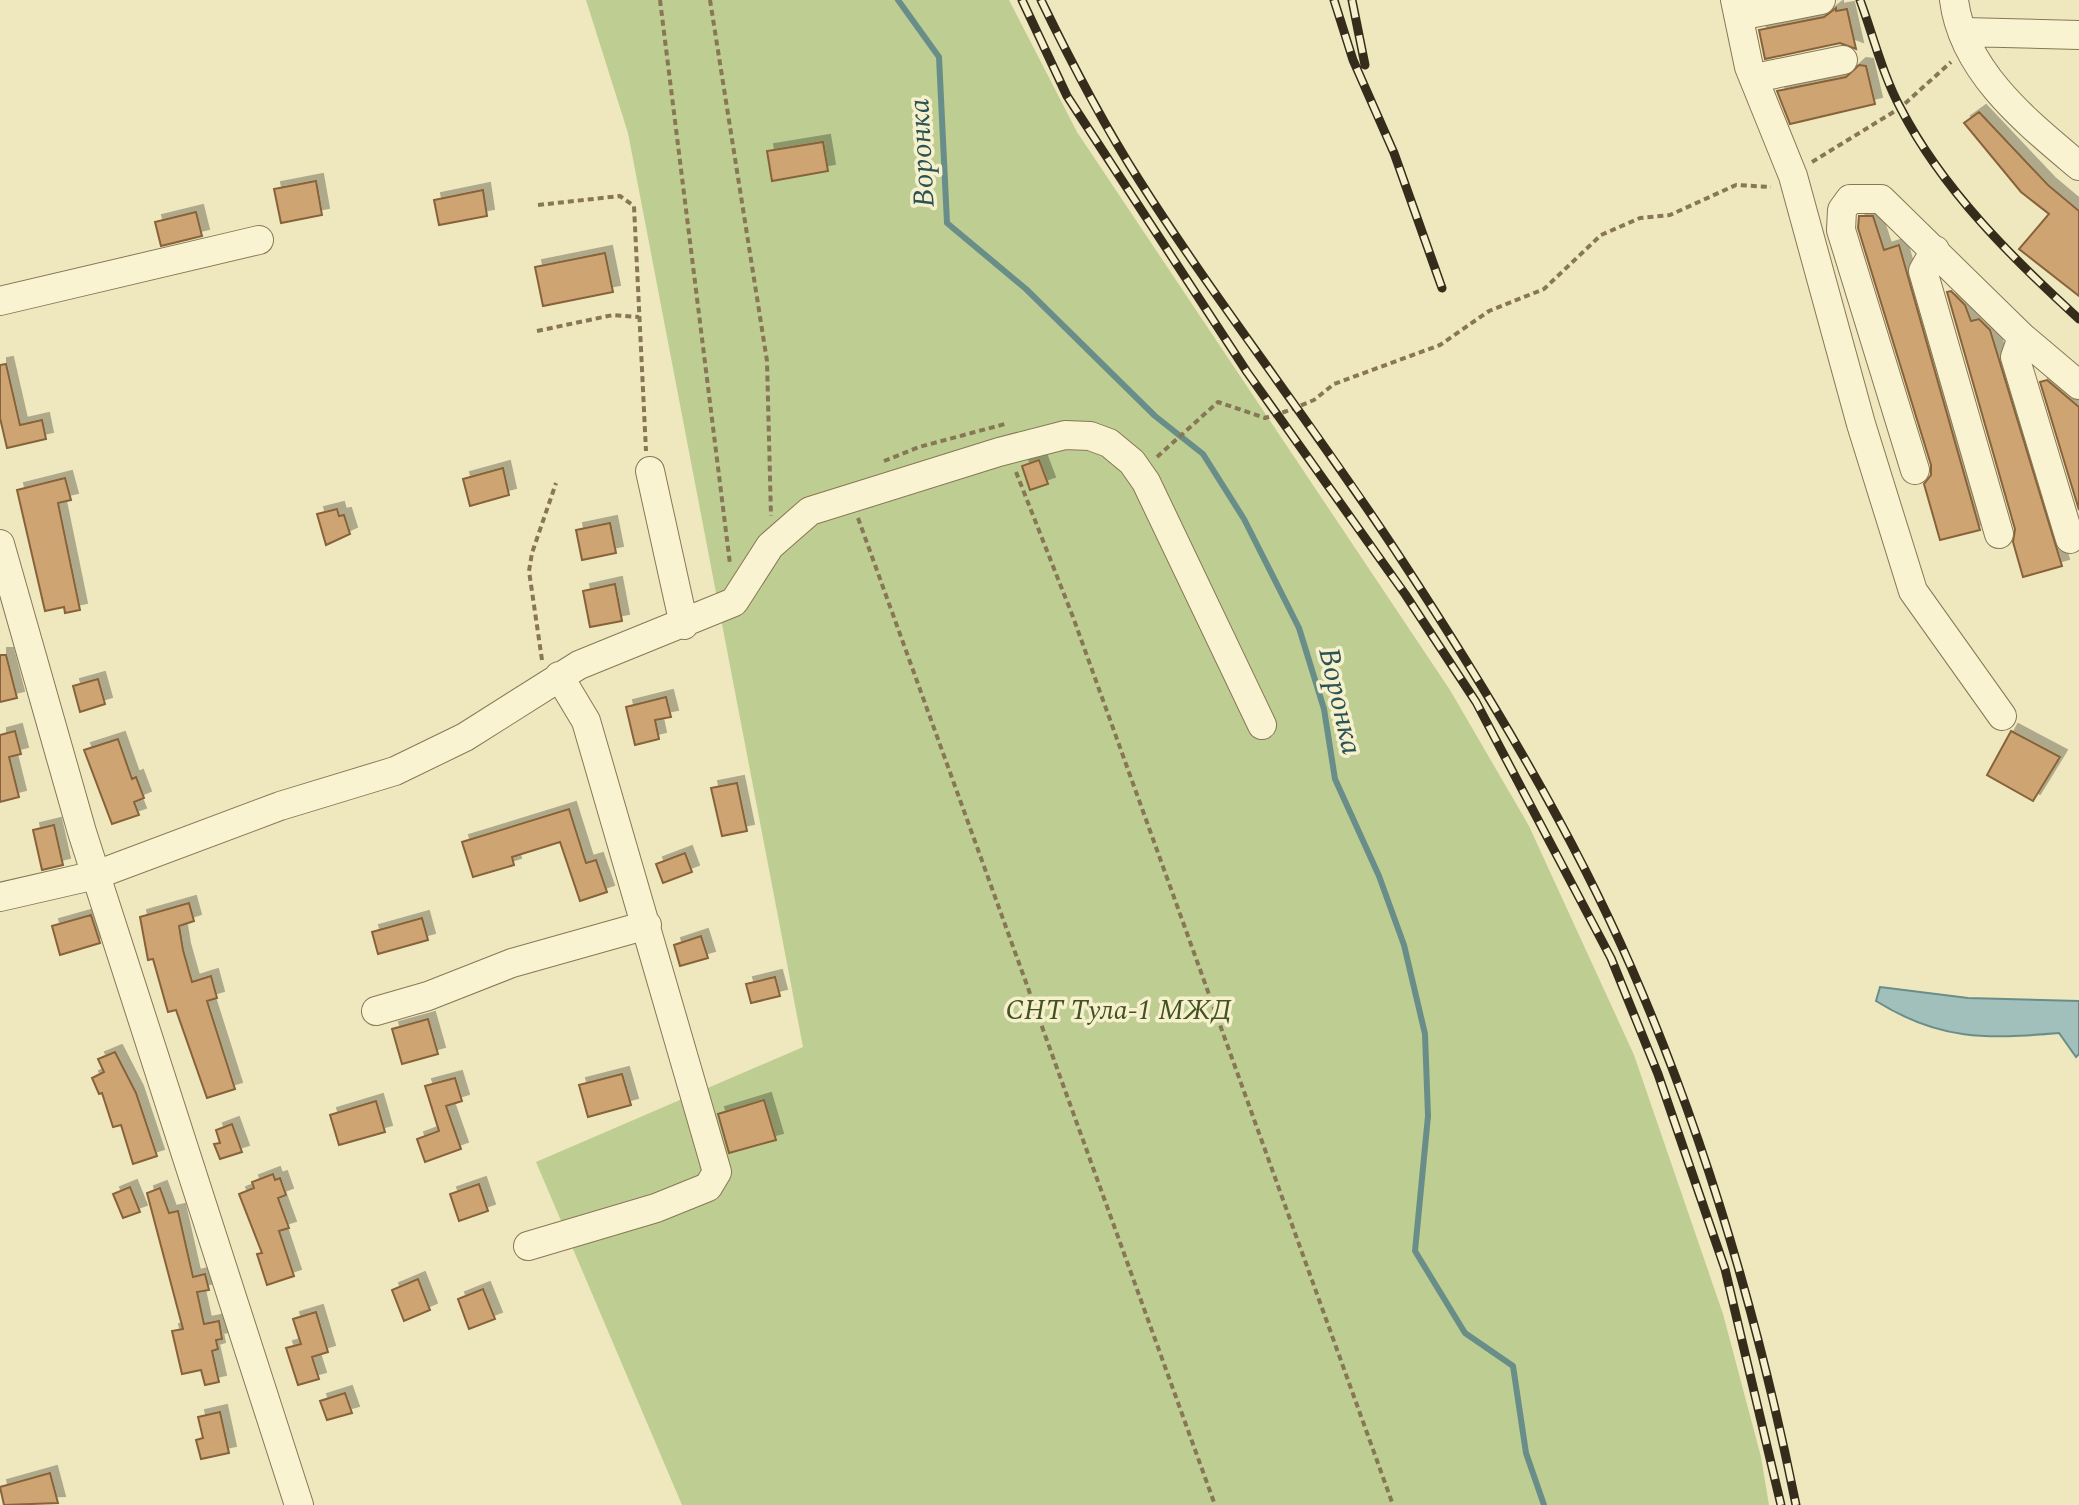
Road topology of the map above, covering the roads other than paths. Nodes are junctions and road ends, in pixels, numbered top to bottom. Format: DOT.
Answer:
graph roads {
  1 [pos="1821,0"];
  2 [pos="1954,0"];
  3 [pos="1737,8"];
  4 [pos="2079,35"];
  5 [pos="1967,38"];
  6 [pos="1843,60"];
  7 [pos="1755,78"];
  8 [pos="2079,166"];
  9 [pos="259,240"];
  10 [pos="1935,250"];
  11 [pos="0,301"];
  12 [pos="2022,337"];
  13 [pos="2079,385"];
  14 [pos="1915,470"];
  15 [pos="650,471"];
  16 [pos="1999,534"];
  17 [pos="2070,539"];
  18 [pos="0,544"];
  19 [pos="684,625"];
  20 [pos="554,680"];
  21 [pos="2002,716"];
  22 [pos="1262,725"];
  23 [pos="96,875"];
  24 [pos="0,897"];
  25 [pos="647,925"];
  26 [pos="376,1011"];
  27 [pos="528,1246"];
  28 [pos="299,1505"];
  1 -- 3 [label="street"];
  2 -- 5 [label="street"];
  3 -- 7 [label="street"];
  4 -- 5 [label="street"];
  5 -- 8 [label="street"];
  6 -- 7 [label="street"];
  7 -- 21 [label="street"];
  9 -- 11 [label="street"];
  10 -- 12 [label="street"];
  10 -- 14 [label="street"];
  10 -- 16 [label="street"];
  12 -- 13 [label="street"];
  12 -- 17 [label="street"];
  15 -- 19 [label="street"];
  18 -- 23 [label="street"];
  19 -- 20 [label="street"];
  19 -- 22 [label="street"];
  20 -- 23 [label="street"];
  20 -- 25 [label="street"];
  23 -- 24 [label="street"];
  23 -- 28 [label="street"];
  25 -- 26 [label="street"];
  25 -- 27 [label="street"];
}
